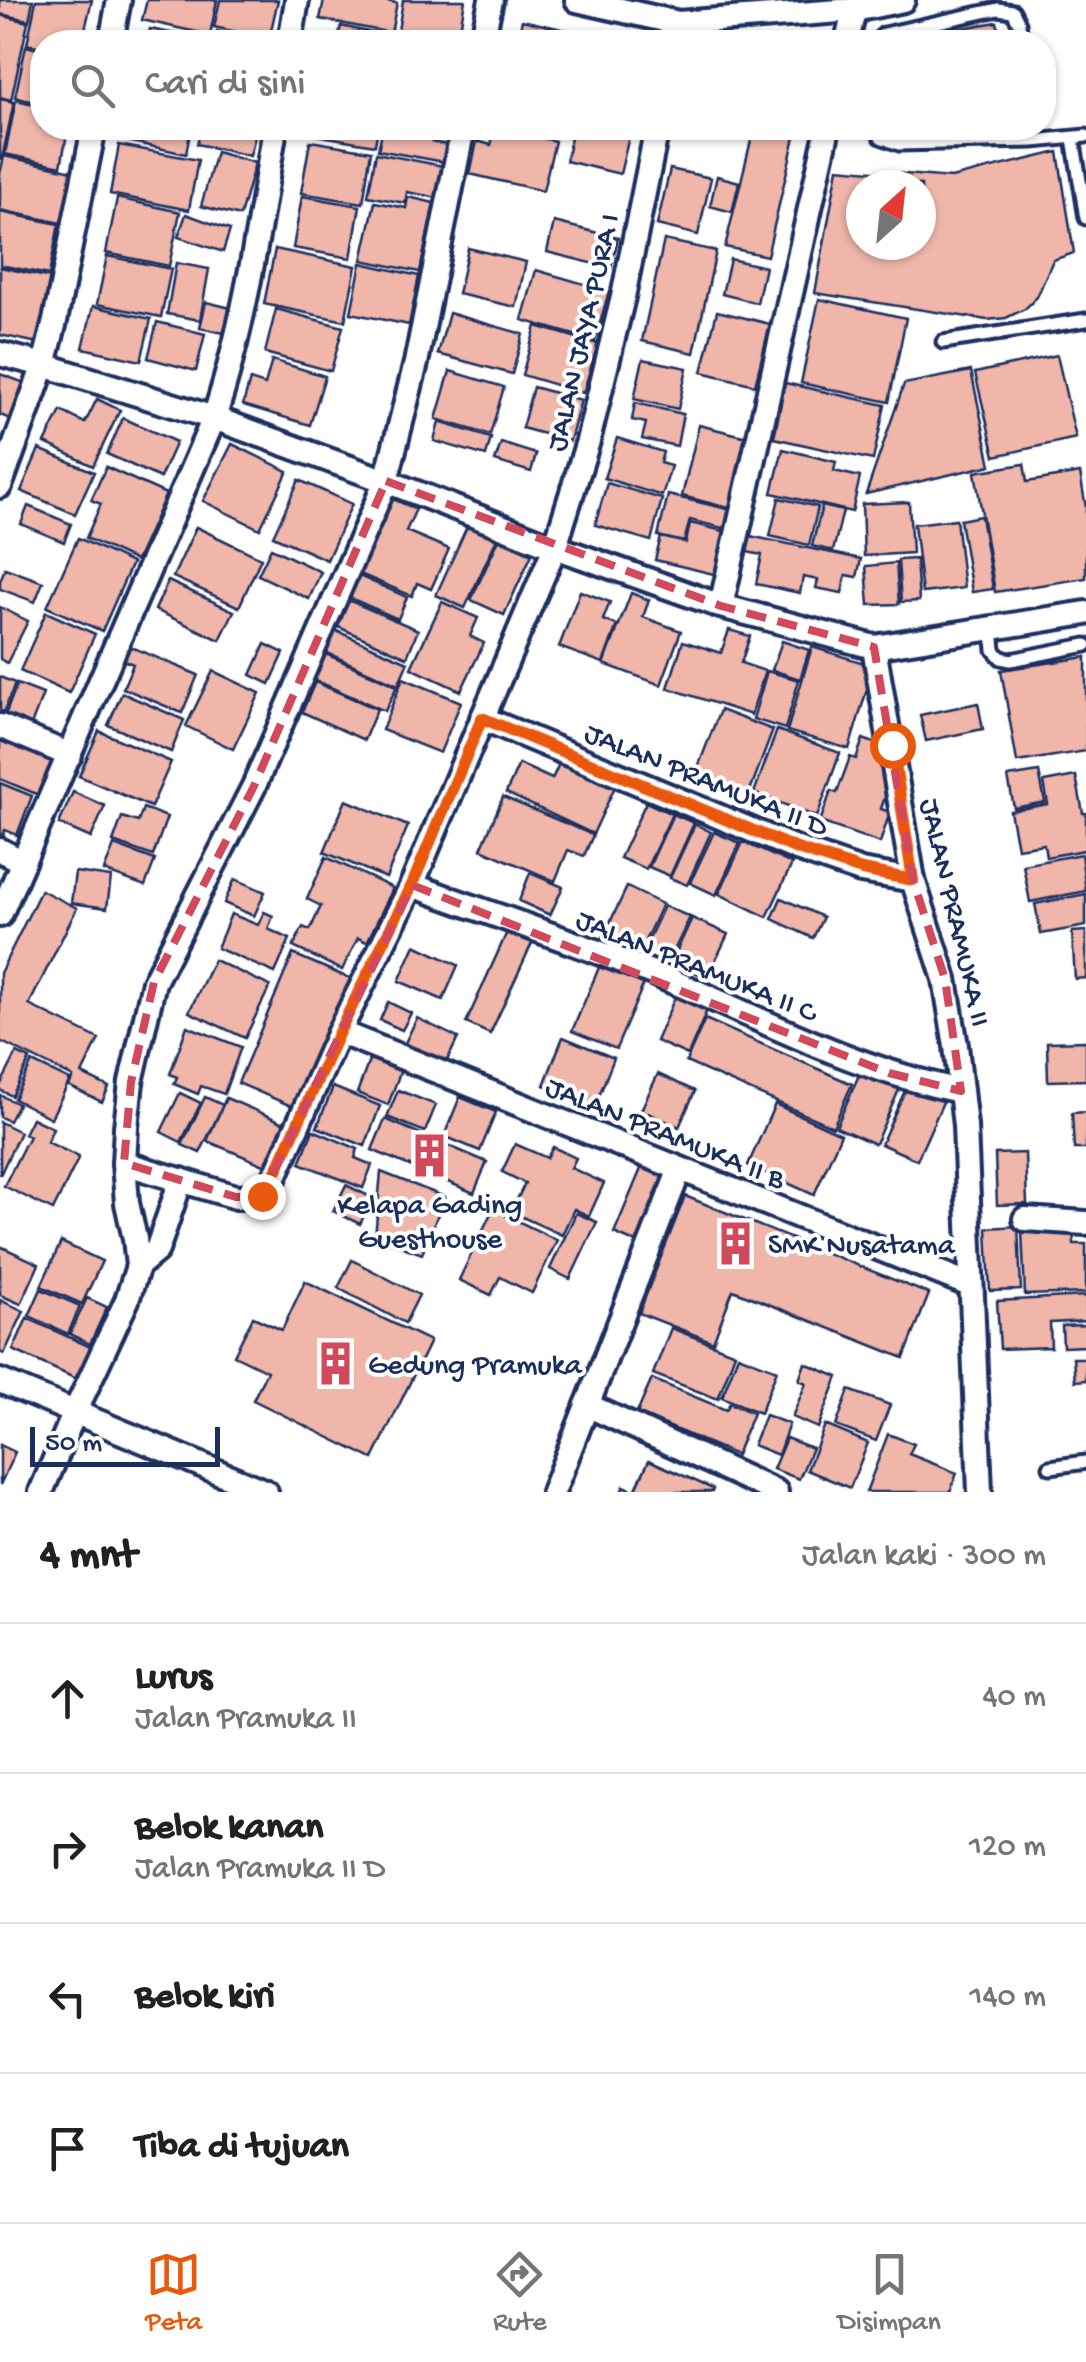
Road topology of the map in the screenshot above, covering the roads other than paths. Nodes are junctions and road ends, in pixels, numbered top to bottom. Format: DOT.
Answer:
graph roads {
  1 [pos="120,0"];
  2 [pos="297,0"];
  3 [pos="490,0"];
  4 [pos="577,0"];
  5 [pos="903,0"];
  6 [pos="854,10"];
  7 [pos="114,30"];
  8 [pos="292,30"];
  9 [pos="484,30"];
  10 [pos="667,30"];
  11 [pos="699,30"];
  12 [pos="850,30"];
  13 [pos="902,30"];
  14 [pos="1020,30"];
  15 [pos="1079,136"];
  16 [pos="92,140"];
  17 [pos="274,140"];
  18 [pos="462,140"];
  19 [pos="655,140"];
  20 [pos="825,140"];
  21 [pos="889,140"];
  22 [pos="953,140"];
  23 [pos="1086,218"];
  24 [pos="1086,320"];
  25 [pos="942,342"];
  26 [pos="0,354"];
  27 [pos="44,365"];
  28 [pos="214,418"];
  29 [pos="386,481"];
  30 [pos="0,486"];
  31 [pos="555,548"];
  32 [pos="721,606"];
  33 [pos="1086,613"];
  34 [pos="992,628"];
  35 [pos="1086,646"];
  36 [pos="874,647"];
  37 [pos="482,718"];
  38 [pos="0,726"];
  39 [pos="70,756"];
  40 [pos="0,850"];
  41 [pos="23,862"];
  42 [pos="913,880"];
  43 [pos="412,885"];
  44 [pos="0,915"];
  45 [pos="339,1032"];
  46 [pos="961,1091"];
  47 [pos="124,1163"];
  48 [pos="680,1169"];
  49 [pos="182,1180"];
  50 [pos="1026,1219"];
  51 [pos="1086,1222"];
  52 [pos="138,1266"];
  53 [pos="970,1285"];
  54 [pos="0,1381"];
  55 [pos="588,1405"];
  56 [pos="74,1414"];
  57 [pos="1086,1462"];
  58 [pos="1050,1467"];
  59 [pos="41,1492"];
  60 [pos="266,1492"];
  61 [pos="553,1492"];
  62 [pos="776,1492"];
  63 [pos="980,1492"];
  1 -- 7 [label="street"];
  2 -- 8 [label="street"];
  3 -- 9 [label="street"];
  4 -- 10 [label="street"];
  5 -- 6 [label="street"];
  6 -- 11 [label="street"];
  6 -- 12 [label="street"];
  13 -- 14 [label="lane"];
  15 -- 23 [label="lane"];
  16 -- 27 [label="street"];
  17 -- 28 [label="street"];
  18 -- 29 [label="street"];
  19 -- 31 [label="street, JALAN JAYA PURA I"];
  20 -- 32 [label="street"];
  21 -- 22 [label="lane"];
  24 -- 25 [label="lane"];
  26 -- 27 [label="street"];
  27 -- 28 [label="street"];
  27 -- 30 [label="street"];
  28 -- 29 [label="street"];
  28 -- 39 [label="street"];
  29 -- 31 [label="street"];
  29 -- 47 [label="street"];
  31 -- 32 [label="street"];
  31 -- 37 [label="street, JALAN JAYA PURA I"];
  32 -- 36 [label="street"];
  33 -- 34 [label="street"];
  34 -- 35 [label="lane"];
  34 -- 36 [label="street"];
  36 -- 42 [label="street, JALAN PRAMUKA II"];
  37 -- 42 [label="street, JALAN PRAMUKA II D"];
  37 -- 43 [label="street, JALAN JAYA PURA I"];
  38 -- 39 [label="street"];
  39 -- 41 [label="street"];
  40 -- 41 [label="street"];
  41 -- 44 [label="street"];
  42 -- 46 [label="street, JALAN PRAMUKA II"];
  43 -- 45 [label="street, JALAN JAYA PURA I"];
  43 -- 46 [label="street, JALAN PRAMUKA II C"];
  45 -- 48 [label="street, JALAN PRAMUKA II B"];
  45 -- 49 [label="street, JALAN JAYA PURA I"];
  46 -- 53 [label="street, JALAN PRAMUKA II"];
  47 -- 49 [label="street"];
  47 -- 52 [label="street"];
  48 -- 53 [label="street, JALAN PRAMUKA II B"];
  48 -- 55 [label="street"];
  49 -- 52 [label="street"];
  50 -- 51 [label="street"];
  52 -- 56 [label="street"];
  53 -- 63 [label="street, JALAN PRAMUKA II"];
  54 -- 56 [label="street"];
  55 -- 61 [label="street"];
  55 -- 62 [label="street"];
  56 -- 59 [label="street"];
  56 -- 60 [label="street"];
  57 -- 58 [label="lane"];
}
